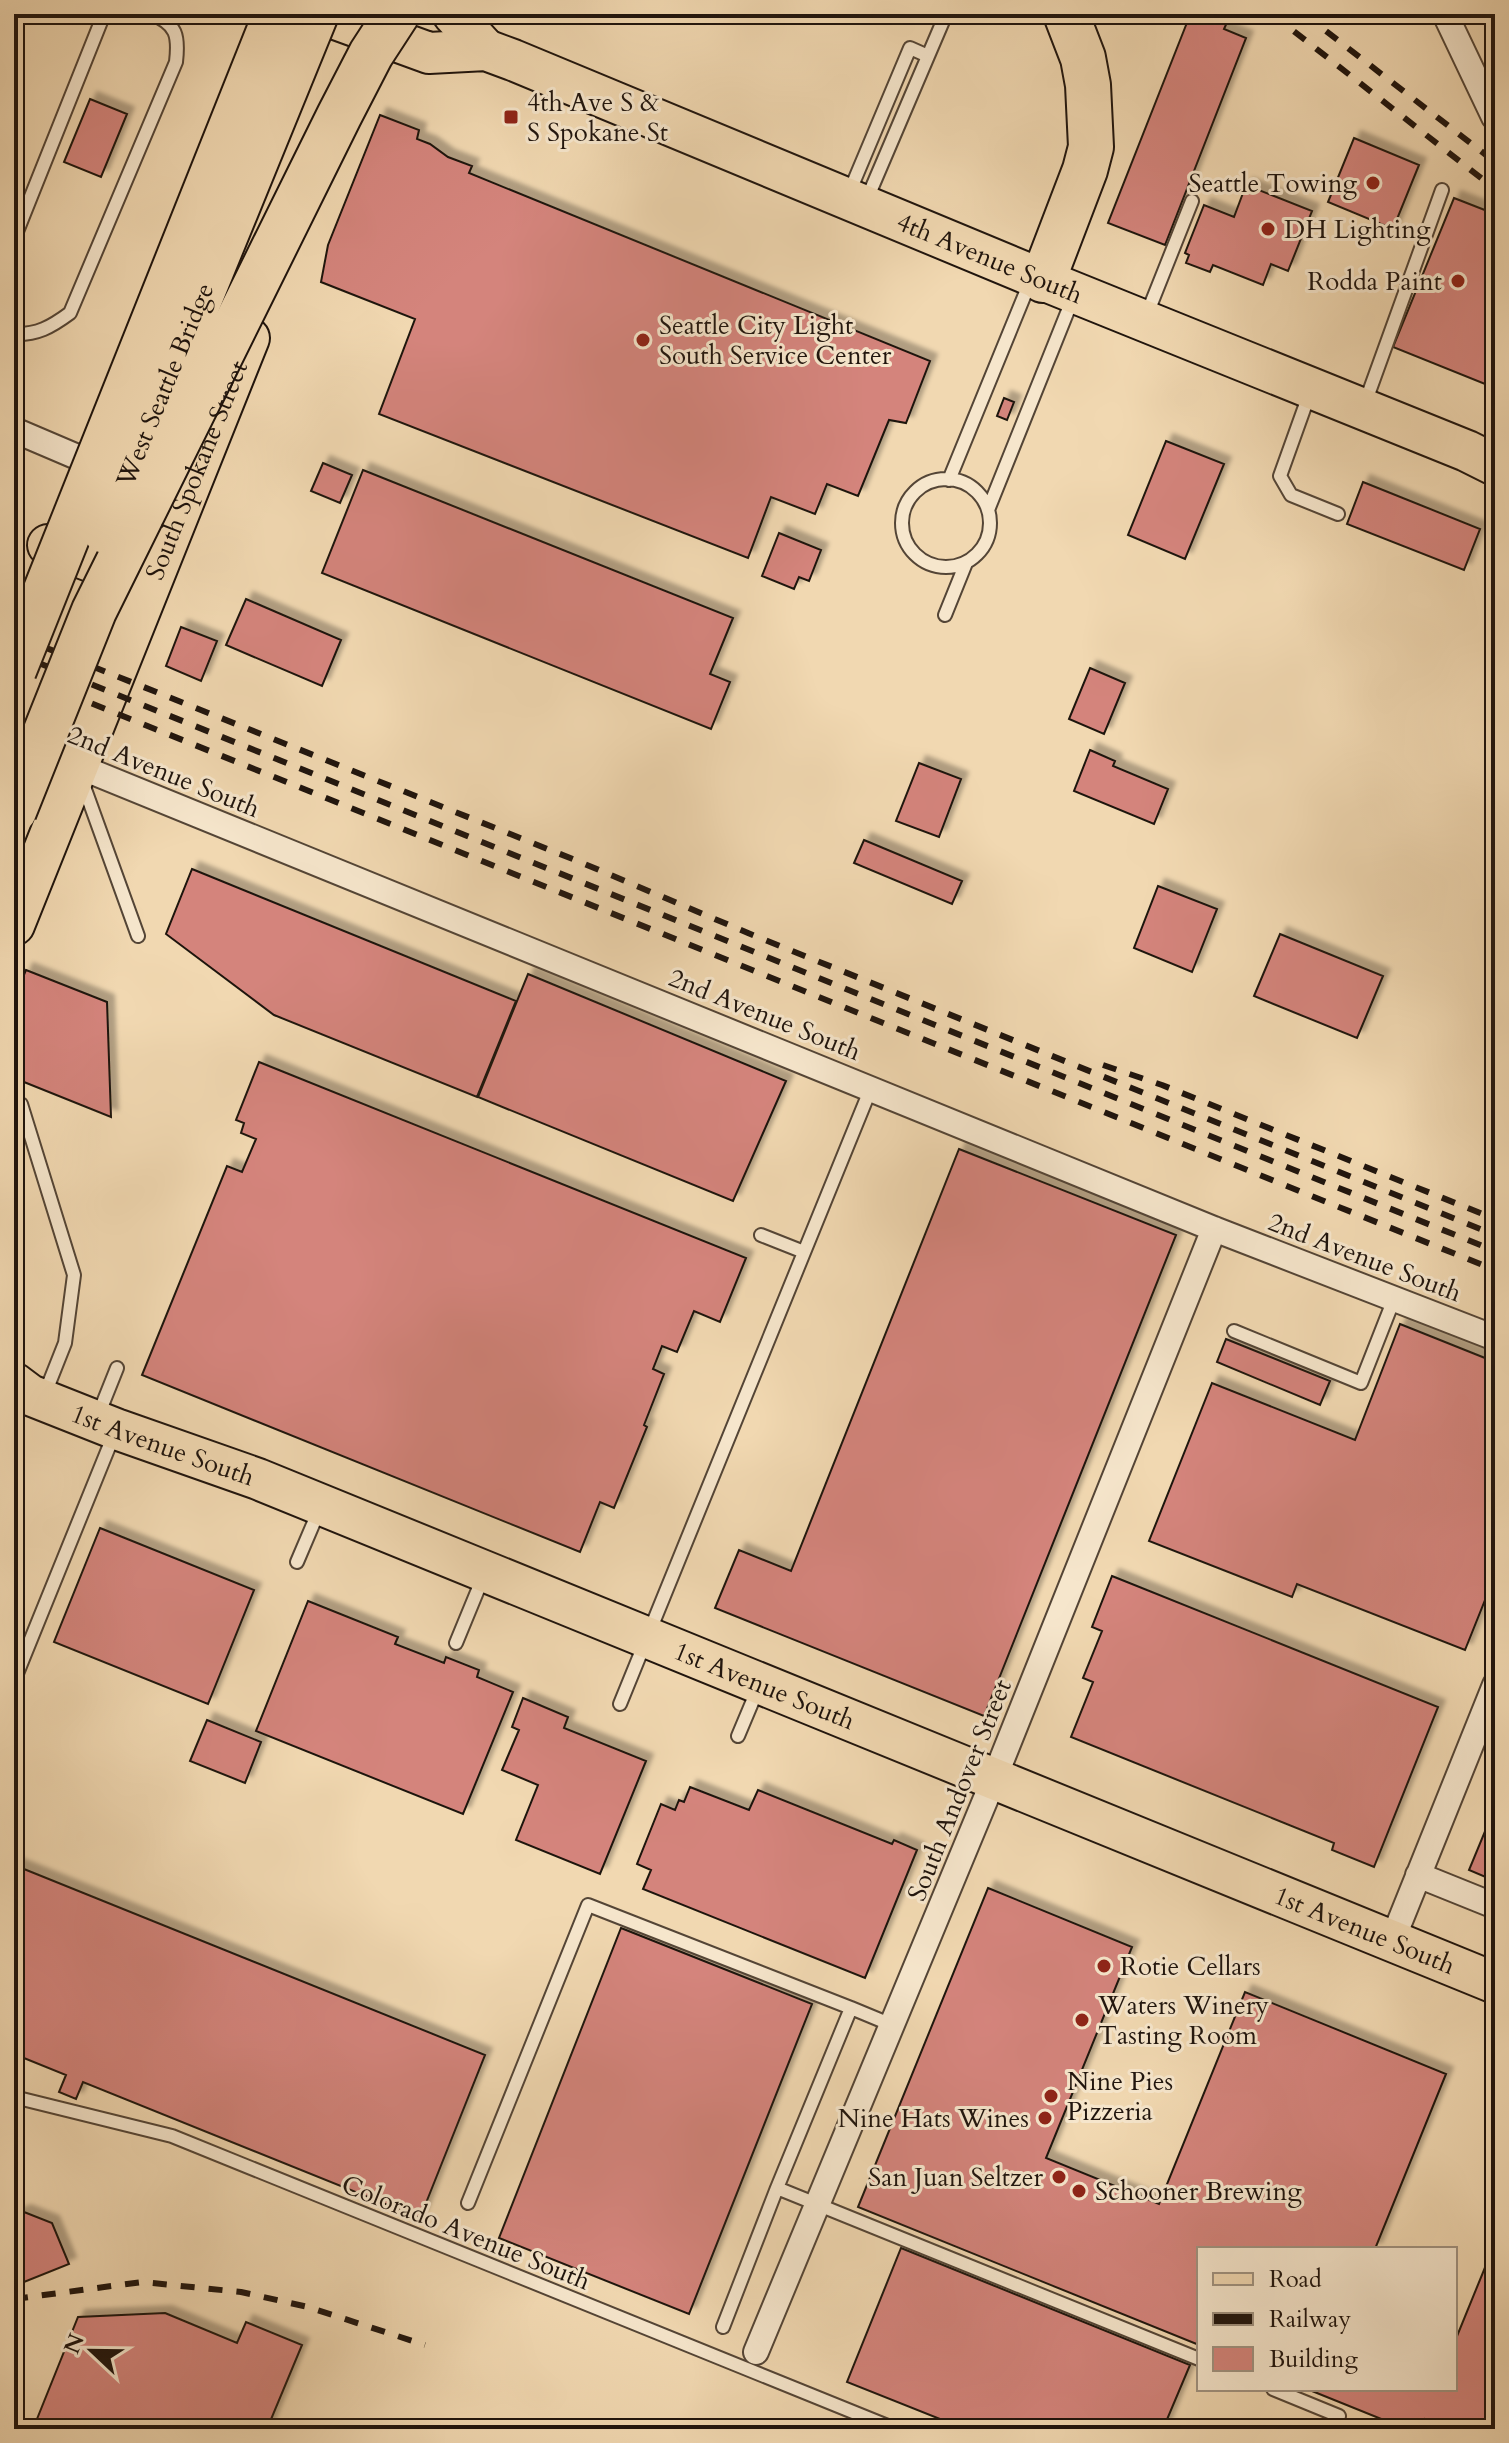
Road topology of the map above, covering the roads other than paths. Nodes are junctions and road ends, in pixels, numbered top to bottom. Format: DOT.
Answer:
graph roads {
  1 [pos="104,14"];
  2 [pos="151,14"];
  3 [pos="266,14"];
  4 [pos="276,14"];
  5 [pos="319,14"];
  6 [pos="453,14"];
  7 [pos="946,14"];
  8 [pos="1066,14"];
  9 [pos="1445,14"];
  10 [pos="1492,14"];
  11 [pos="383,20"];
  12 [pos="1495,23"];
  13 [pos="486,50"];
  14 [pos="928,56"];
  15 [pos="1492,107"];
  16 [pos="1442,190"];
  17 [pos="1192,201"];
  18 [pos="856,202"];
  19 [pos="14,239"];
  20 [pos="1050,283"];
  21 [pos="1145,321"];
  22 [pos="14,334"];
  23 [pos="1312,388"];
  24 [pos="1363,409"];
  25 [pos="14,430"];
  26 [pos="82,459"];
  27 [pos="1495,465"];
  28 [pos="949,480"];
  29 [pos="183,502"];
  30 [pos="988,510"];
  31 [pos="1338,514"];
  32 [pos="48,545"];
  33 [pos="966,563"];
  34 [pos="150,584"];
  35 [pos="945,615"];
  36 [pos="14,630"];
  37 [pos="14,670"];
  38 [pos="14,740"];
  39 [pos="14,756"];
  40 [pos="77,767"];
  41 [pos="14,811"];
  42 [pos="14,925"];
  43 [pos="138,936"];
  44 [pos="872,1088"];
  45 [pos="14,1101"];
  46 [pos="1214,1229"];
  47 [pos="761,1235"];
  48 [pos="804,1252"];
  49 [pos="1394,1299"];
  50 [pos="1234,1331"];
  51 [pos="1495,1338"];
  52 [pos="117,1368"];
  53 [pos="25,1393"];
  54 [pos="106,1425"];
  55 [pos="321,1505"];
  56 [pos="297,1562"];
  57 [pos="485,1572"];
  58 [pos="648,1638"];
  59 [pos="456,1643"];
  60 [pos="14,1681"];
  61 [pos="760,1684"];
  62 [pos="1495,1685"];
  63 [pos="620,1704"];
  64 [pos="738,1736"];
  65 [pos="994,1779"];
  66 [pos="1418,1875"];
  67 [pos="1495,1906"];
  68 [pos="1392,1941"];
  69 [pos="1495,1983"];
  70 [pos="851,2008"];
  71 [pos="892,2025"];
  72 [pos="14,2097"];
  73 [pos="777,2188"];
  74 [pos="468,2203"];
  75 [pos="817,2204"];
  76 [pos="723,2327"];
  77 [pos="1197,2358"];
  78 [pos="752,2361"];
  79 [pos="1278,2391"];
  80 [pos="1339,2416"];
  81 [pos="895,2429"];
  1 -- 19 [label="lane"];
  2 -- 22 [label="lane"];
  3 -- 26 [label="main road"];
  4 -- 37 [label="highway, West Seattle Bridge, bridge"];
  5 -- 11 [label="main road, 4th Avenue South"];
  5 -- 39 [label="highway, West Seattle Bridge, bridge"];
  6 -- 13 [label="main road, 4th Avenue South"];
  7 -- 14 [label="lane"];
  8 -- 20 [label="highway"];
  9 -- 15 [label="street"];
  10 -- 12 [label="lane"];
  11 -- 13 [label="main road, 4th Avenue South"];
  11 -- 29 [label="main road, South Spokane Street"];
  11 -- 41 [label="highway, bridge"];
  13 -- 18 [label="main road, 4th Avenue South"];
  14 -- 18 [label="lane"];
  14 -- 18 [label="lane"];
  16 -- 24 [label="lane"];
  17 -- 21 [label="lane"];
  18 -- 20 [label="main road, 4th Avenue South"];
  20 -- 21 [label="main road, 4th Avenue South"];
  20 -- 28 [label="lane"];
  20 -- 30 [label="lane"];
  21 -- 23 [label="main road, 4th Avenue South"];
  23 -- 24 [label="main road, 4th Avenue South"];
  23 -- 31 [label="lane"];
  24 -- 27 [label="main road, 4th Avenue South"];
  25 -- 26 [label="street"];
  26 -- 29 [label="main road"];
  26 -- 32 [label="main road"];
  28 -- 30 [label="lane"];
  28 -- 33 [label="lane"];
  29 -- 34 [label="main road, South Spokane Street"];
  30 -- 33 [label="lane"];
  32 -- 34 [label="main road"];
  32 -- 36 [label="main road"];
  33 -- 35 [label="lane"];
  34 -- 40 [label="main road, South Spokane Street"];
  38 -- 40 [label="street, 2nd Avenue South"];
  40 -- 42 [label="main road, South Spokane Street"];
  40 -- 43 [label="lane"];
  40 -- 44 [label="street, 2nd Avenue South"];
  44 -- 46 [label="street, 2nd Avenue South"];
  44 -- 48 [label="lane"];
  45 -- 53 [label="lane"];
  46 -- 49 [label="street, 2nd Avenue South"];
  46 -- 65 [label="street, South Andover Street"];
  47 -- 48 [label="lane"];
  48 -- 58 [label="lane"];
  49 -- 50 [label="lane"];
  49 -- 51 [label="street, 2nd Avenue South"];
  52 -- 54 [label="lane"];
  53 -- 54 [label="main road, 1st Avenue South"];
  54 -- 55 [label="main road, 1st Avenue South"];
  54 -- 60 [label="lane"];
  55 -- 56 [label="lane"];
  55 -- 57 [label="main road, 1st Avenue South"];
  57 -- 58 [label="main road, 1st Avenue South"];
  57 -- 59 [label="lane"];
  58 -- 61 [label="main road, 1st Avenue South"];
  58 -- 63 [label="lane"];
  61 -- 64 [label="lane"];
  61 -- 65 [label="main road, 1st Avenue South"];
  62 -- 66 [label="street"];
  65 -- 68 [label="main road, 1st Avenue South"];
  65 -- 71 [label="street, South Andover Street"];
  66 -- 67 [label="street"];
  66 -- 68 [label="street"];
  68 -- 69 [label="main road, 1st Avenue South"];
  70 -- 71 [label="lane"];
  70 -- 73 [label="lane"];
  70 -- 74 [label="lane"];
  71 -- 75 [label="street, South Andover Street"];
  72 -- 78 [label="lane, Colorado Avenue South"];
  73 -- 75 [label="lane"];
  73 -- 76 [label="lane"];
  75 -- 77 [label="lane"];
  75 -- 78 [label="street, South Andover Street"];
  78 -- 81 [label="lane, Colorado Avenue South"];
  79 -- 80 [label="lane"];
}
